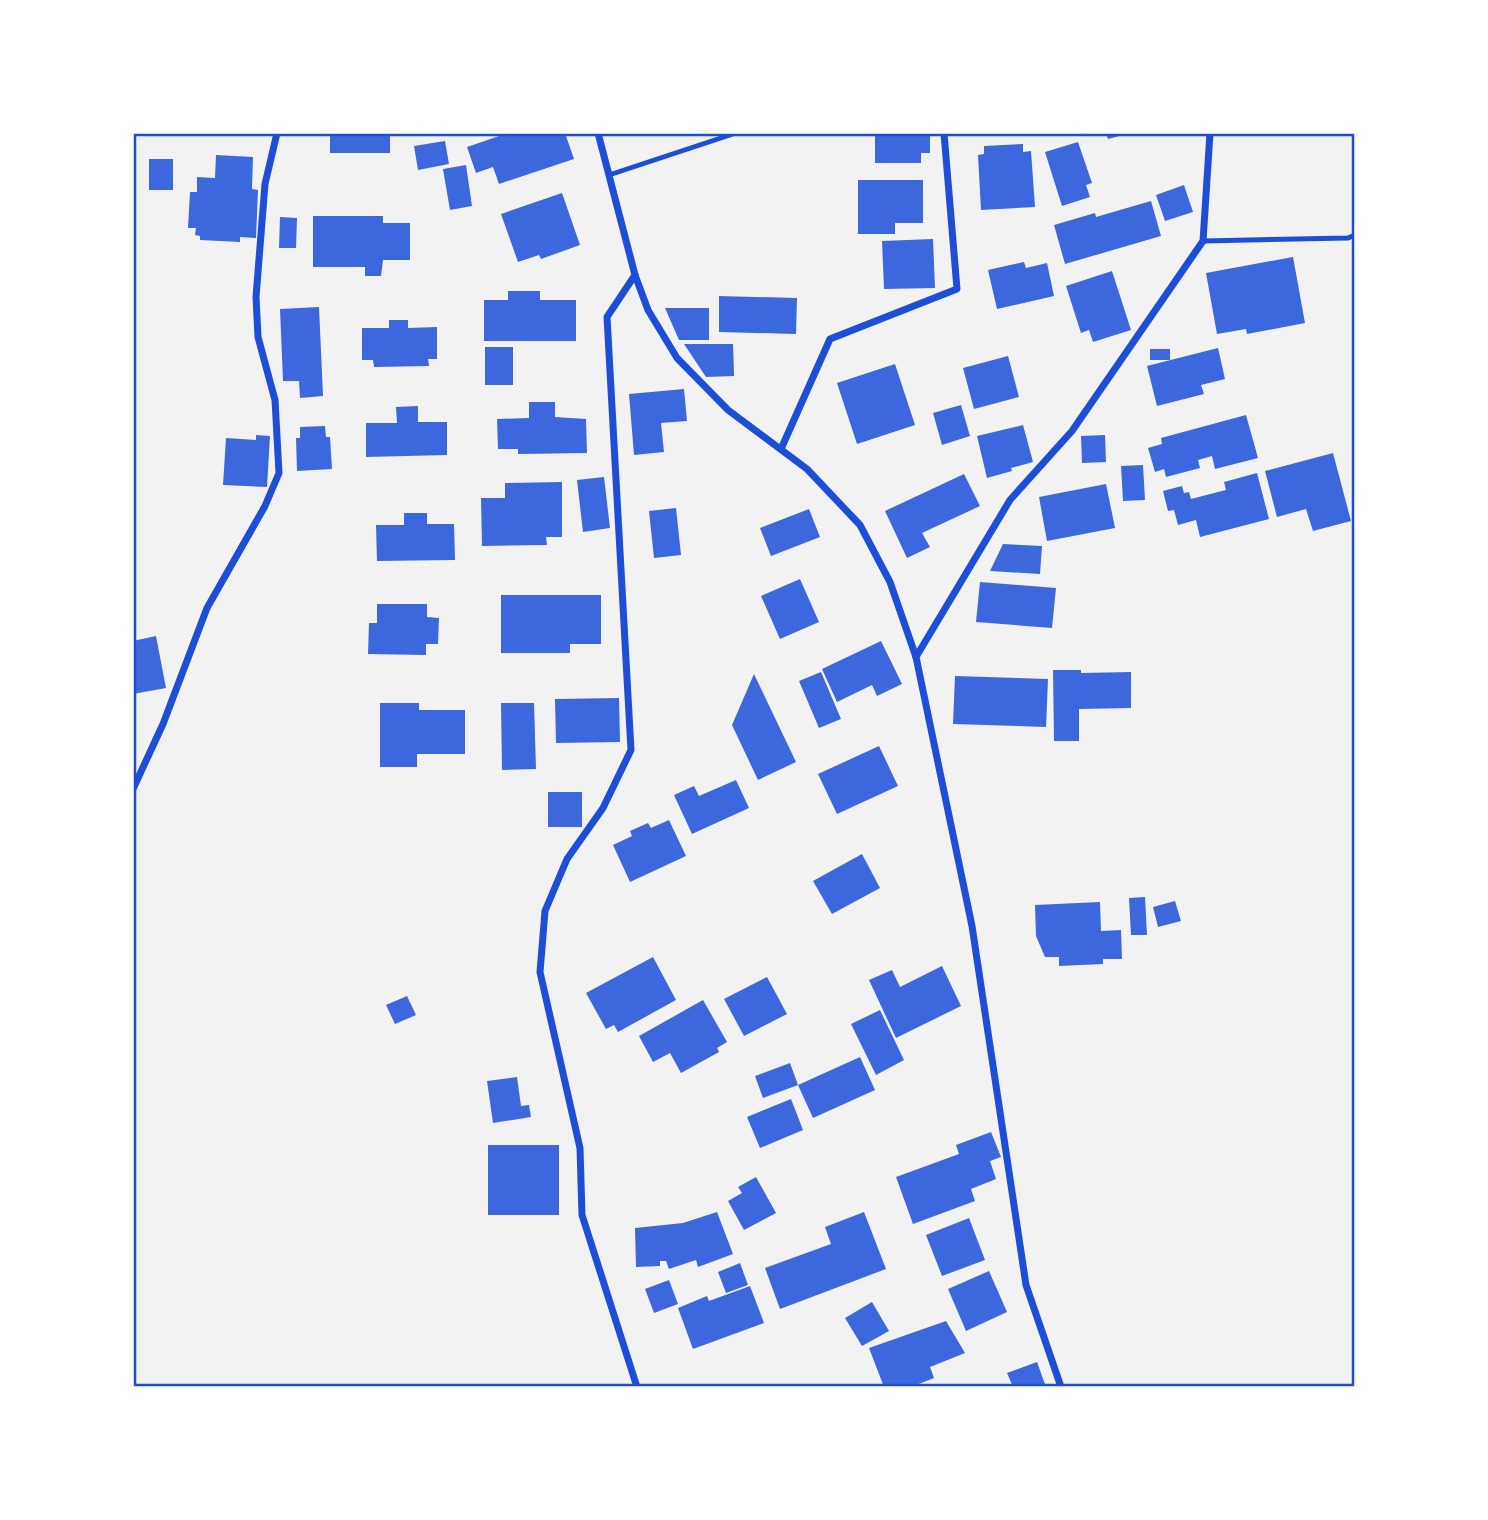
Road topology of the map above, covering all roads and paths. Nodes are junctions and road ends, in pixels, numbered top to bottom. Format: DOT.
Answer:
graph roads {
  1 [pos="277,133"];
  2 [pos="598,133"];
  3 [pos="736,133"];
  4 [pos="944,133"];
  5 [pos="1210,133"];
  6 [pos="609,174"];
  7 [pos="1355,235"];
  8 [pos="1203,241"];
  9 [pos="635,275"];
  10 [pos="781,449"];
  11 [pos="916,657"];
  12 [pos="133,789"];
  13 [pos="637,1387"];
  14 [pos="1060,1387"];
  1 -- 12 [label="street"];
  2 -- 6 [label="street"];
  3 -- 6 [label="lane"];
  4 -- 10 [label="street"];
  5 -- 8 [label="street"];
  6 -- 9 [label="street"];
  7 -- 8 [label="lane"];
  8 -- 11 [label="street"];
  9 -- 10 [label="street"];
  9 -- 13 [label="street"];
  10 -- 11 [label="street"];
  11 -- 14 [label="street"];
}
